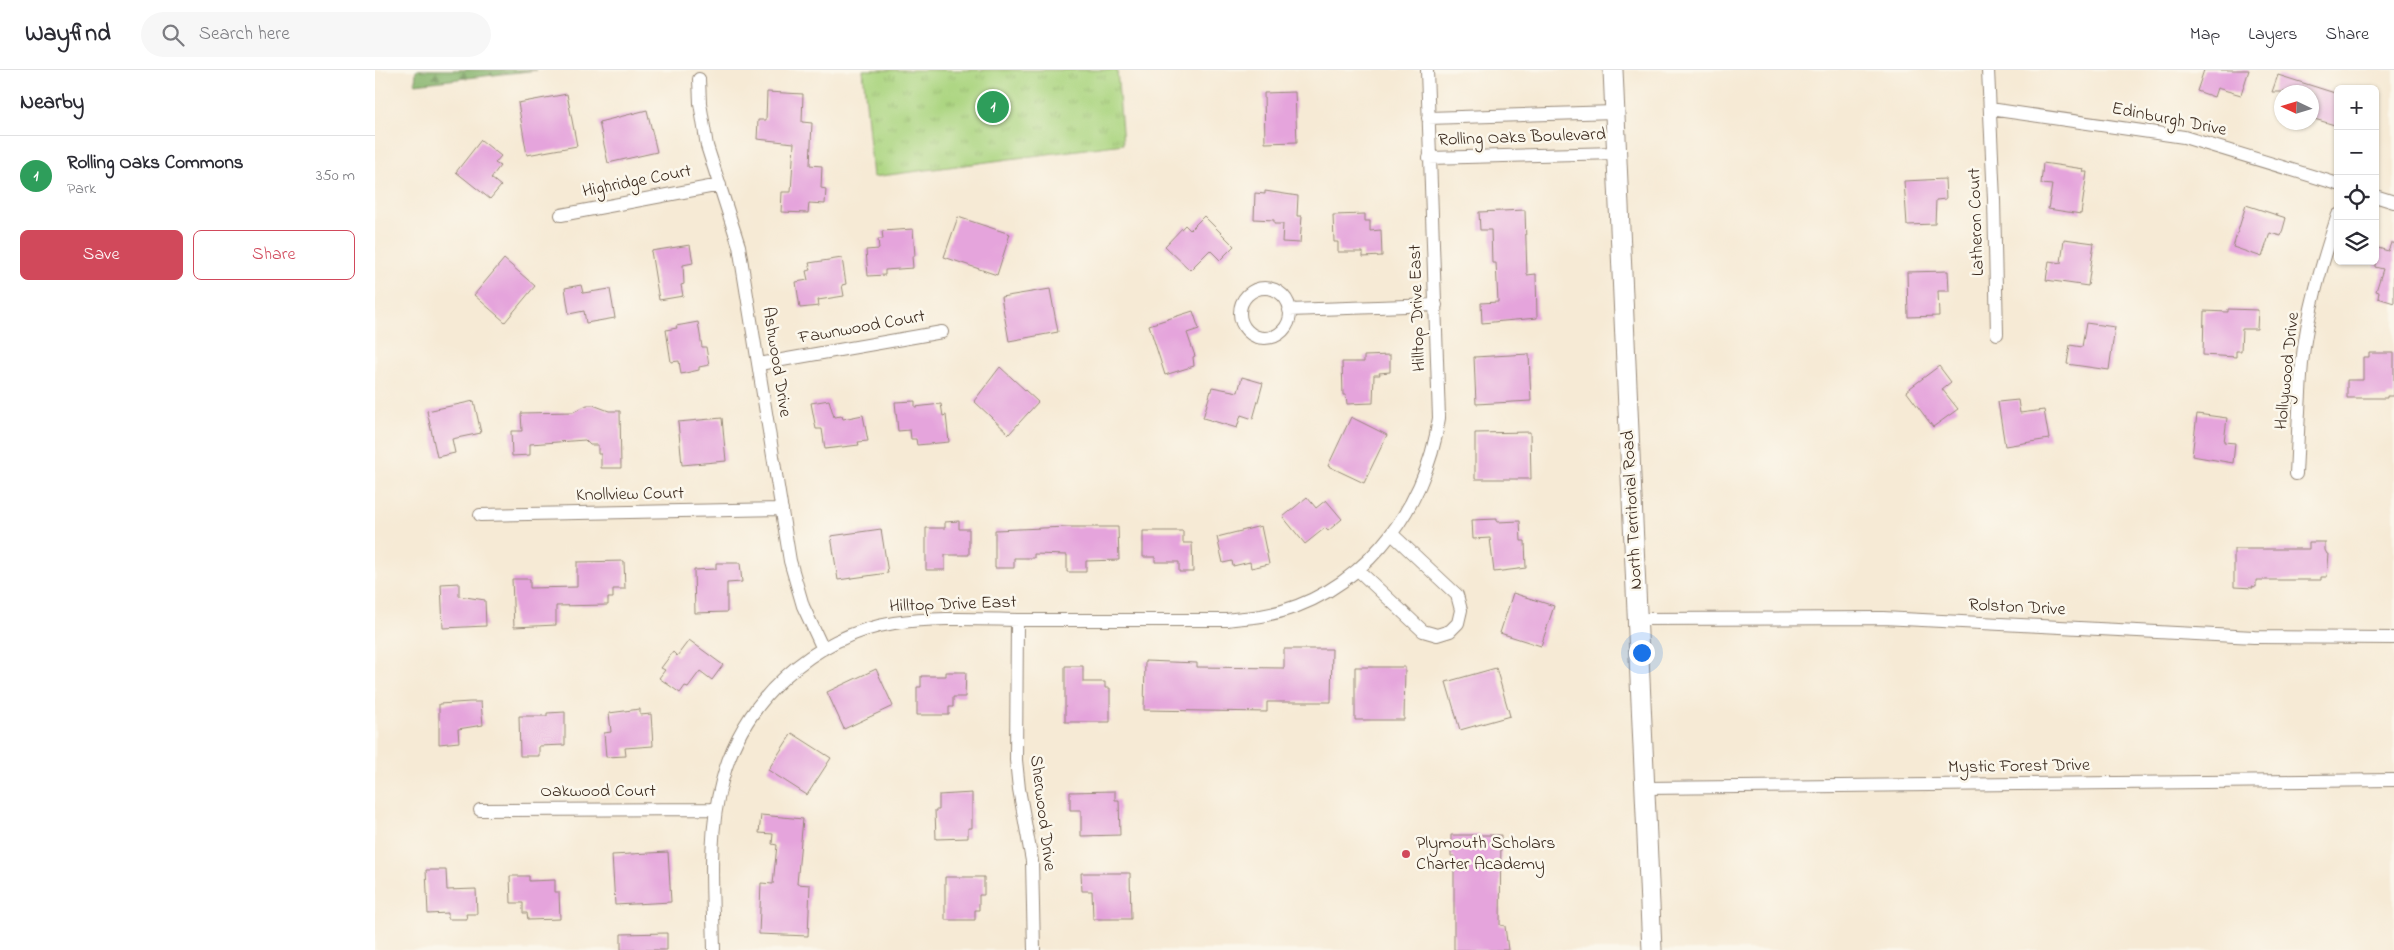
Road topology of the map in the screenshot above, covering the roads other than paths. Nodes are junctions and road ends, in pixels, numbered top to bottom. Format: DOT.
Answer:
graph roads {
  1 [pos="1427,70"];
  2 [pos="1613,70"];
  3 [pos="1988,70"];
  4 [pos="699,79"];
  5 [pos="1989,109"];
  6 [pos="1614,112"];
  7 [pos="1428,118"];
  8 [pos="1616,153"];
  9 [pos="1429,158"];
  10 [pos="2334,183"];
  11 [pos="720,185"];
  12 [pos="2379,197"];
  13 [pos="2394,202"];
  14 [pos="561,215"];
  15 [pos="2336,220"];
  16 [pos="1436,305"];
  17 [pos="1289,310"];
  18 [pos="942,332"];
  19 [pos="1997,334"];
  20 [pos="759,364"];
  21 [pos="2295,474"];
  22 [pos="782,509"];
  23 [pos="480,515"];
  24 [pos="1392,534"];
  25 [pos="1358,570"];
  26 [pos="1638,619"];
  27 [pos="1017,620"];
  28 [pos="2394,638"];
  29 [pos="823,649"];
  30 [pos="2394,780"];
  31 [pos="1645,788"];
  32 [pos="715,809"];
  33 [pos="480,810"];
  34 [pos="714,950"];
  35 [pos="1034,950"];
  36 [pos="1652,950"];
  1 -- 7 [label="street, Hilltop Drive East"];
  2 -- 6 [label="main road, North Territorial Road"];
  3 -- 5 [label="street, Latheron Court"];
  4 -- 11 [label="street, Ashwood Drive"];
  5 -- 10 [label="street, Edinburgh Drive"];
  5 -- 19 [label="street, Latheron Court"];
  6 -- 7 [label="street, Rolling Oaks Boulevard"];
  6 -- 8 [label="main road, North Territorial Road"];
  7 -- 9 [label="street, Hilltop Drive East"];
  8 -- 9 [label="street, Rolling Oaks Boulevard"];
  8 -- 26 [label="main road, North Territorial Road"];
  9 -- 16 [label="street, Hilltop Drive East"];
  11 -- 14 [label="street, Highridge Court"];
  11 -- 20 [label="street, Ashwood Drive"];
  12 -- 13 [label="street"];
  15 -- 21 [label="street, Hollywood Drive"];
  16 -- 17 [label="street"];
  16 -- 24 [label="street, Hilltop Drive East"];
  18 -- 20 [label="street, Fawnwood Court"];
  20 -- 22 [label="street, Ashwood Drive"];
  22 -- 23 [label="street, Knollview Court"];
  22 -- 29 [label="street, Ashwood Drive"];
  24 -- 25 [label="street, Hilltop Drive East"];
  24 -- 25 [label="street"];
  25 -- 27 [label="street, Hilltop Drive East"];
  26 -- 28 [label="street, Rolston Drive"];
  26 -- 31 [label="main road, North Territorial Road"];
  27 -- 29 [label="street, Hilltop Drive East"];
  27 -- 35 [label="street, Sherwood Drive"];
  29 -- 32 [label="street, Hilltop Drive East"];
  30 -- 31 [label="street, Mystic Forest Drive"];
  31 -- 36 [label="main road, North Territorial Road"];
  32 -- 33 [label="street, Oakwood Court"];
  32 -- 34 [label="street, Hilltop Drive East"];
}
